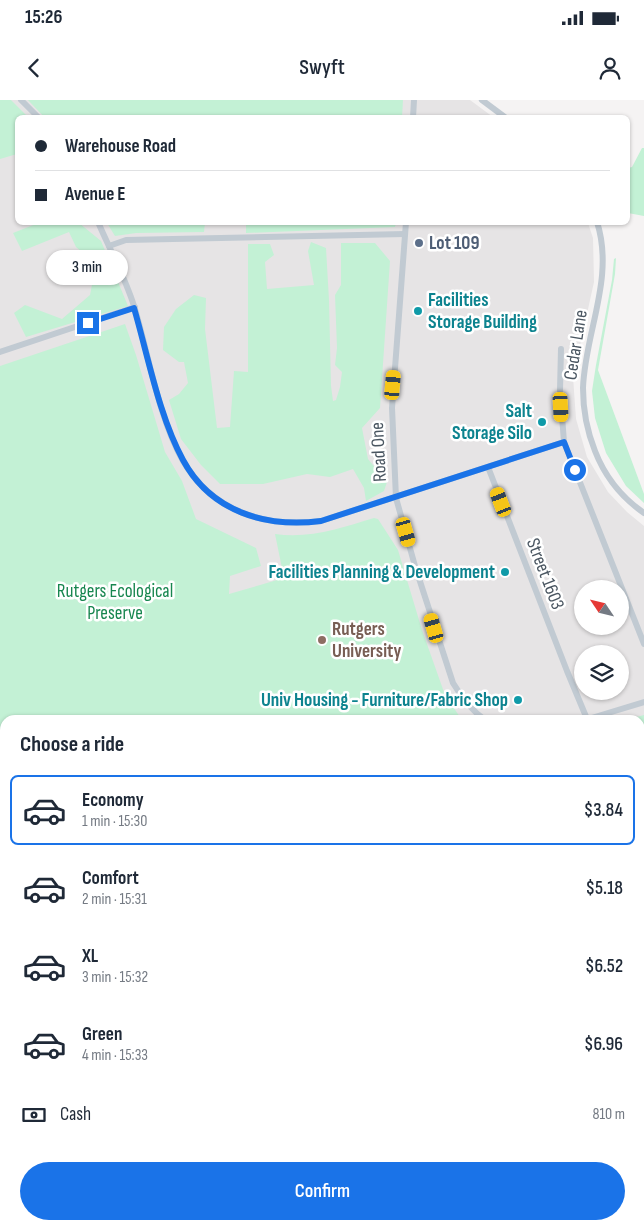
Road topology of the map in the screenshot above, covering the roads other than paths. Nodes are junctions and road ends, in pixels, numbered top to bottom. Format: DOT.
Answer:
graph roads {
  1 [pos="21,100"];
  2 [pos="414,100"];
  3 [pos="482,100"];
  4 [pos="36,115"];
  5 [pos="413,115"];
  6 [pos="502,115"];
  7 [pos="99,225"];
  8 [pos="406,225"];
  9 [pos="598,225"];
  10 [pos="405,234"];
  11 [pos="109,246"];
  12 [pos="134,308"];
  13 [pos="561,349"];
  14 [pos="0,352"];
  15 [pos="564,442"];
  16 [pos="488,467"];
  17 [pos="396,498"];
  18 [pos="644,513"];
  19 [pos="644,644"];
  20 [pos="644,702"];
  21 [pos="478,715"];
  22 [pos="584,715"];
  23 [pos="602,715"];
  1 -- 4 [label="street"];
  2 -- 5 [label="street"];
  3 -- 6 [label="street"];
  7 -- 11 [label="street"];
  8 -- 10 [label="street, Road One"];
  9 -- 18 [label="street, Cedar Lane"];
  10 -- 11 [label="street"];
  10 -- 17 [label="street, Road One"];
  11 -- 12 [label="street"];
  12 -- 14 [label="street"];
  12 -- 17 [label="street"];
  13 -- 15 [label="street"];
  15 -- 16 [label="street"];
  15 -- 19 [label="street"];
  16 -- 17 [label="street"];
  16 -- 22 [label="street, Street 1603"];
  17 -- 21 [label="street, Road One"];
  20 -- 23 [label="street"];
}
